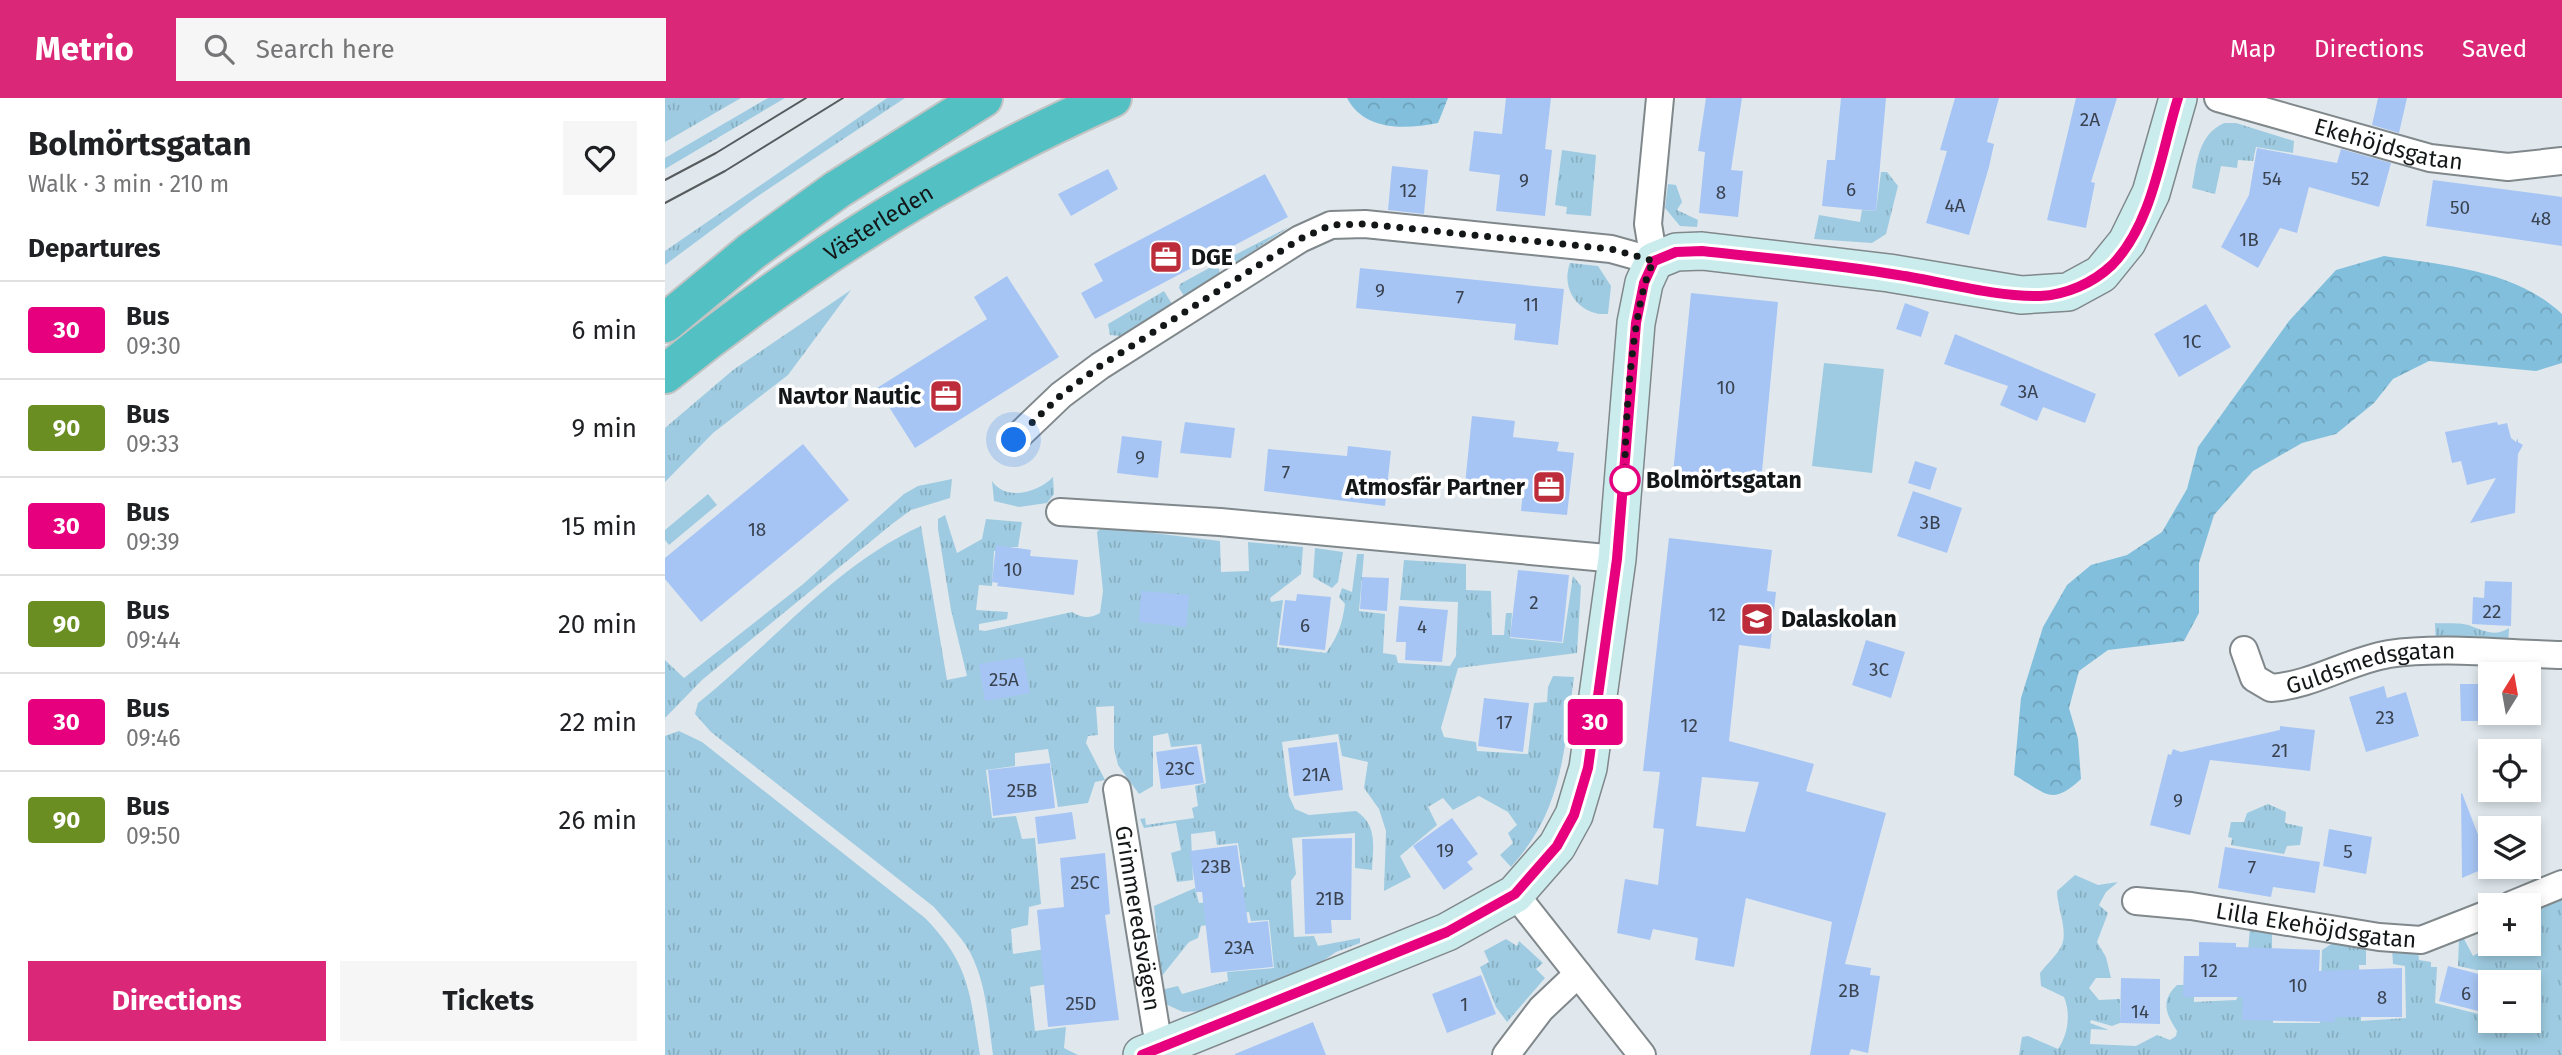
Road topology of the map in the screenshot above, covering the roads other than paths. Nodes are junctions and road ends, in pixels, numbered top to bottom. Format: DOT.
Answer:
graph roads {
  1 [pos="983,98"];
  2 [pos="1112,98"];
  3 [pos="1660,98"];
  4 [pos="2178,98"];
  5 [pos="2218,98"];
  6 [pos="2562,161"];
  7 [pos="838,189"];
  8 [pos="1654,261"];
  9 [pos="665,294"];
  10 [pos="665,323"];
  11 [pos="665,374"];
  12 [pos="1014,440"];
  13 [pos="1060,512"];
  14 [pos="1617,559"];
  15 [pos="2244,650"];
  16 [pos="2562,655"];
  17 [pos="1117,789"];
  18 [pos="2562,884"];
  19 [pos="2540,893"];
  20 [pos="1515,894"];
  21 [pos="2136,901"];
  22 [pos="2478,918"];
  23 [pos="1578,974"];
  24 [pos="1152,1051"];
  25 [pos="1506,1055"];
  26 [pos="1642,1055"];
  1 -- 7 [label="highway"];
  2 -- 11 [label="highway, Västerleden"];
  3 -- 8 [label="street, Grimmeredsvägen"];
  4 -- 8 [label="street"];
  5 -- 6 [label="street, Ekehöjdsgatan"];
  7 -- 9 [label="highway"];
  7 -- 10 [label="highway"];
  8 -- 12 [label="street"];
  8 -- 14 [label="street, Grimmeredsvägen"];
  13 -- 14 [label="street"];
  14 -- 20 [label="street, Grimmeredsvägen"];
  15 -- 16 [label="street, Guldsmedsgatan"];
  17 -- 24 [label="street, Grimmeredsvägen"];
  18 -- 19 [label="street"];
  20 -- 23 [label="street"];
  20 -- 24 [label="street, Grimmeredsvägen"];
  21 -- 22 [label="street, Lilla Ekehöjdsgatan"];
  23 -- 25 [label="street"];
  23 -- 26 [label="street"];
}
